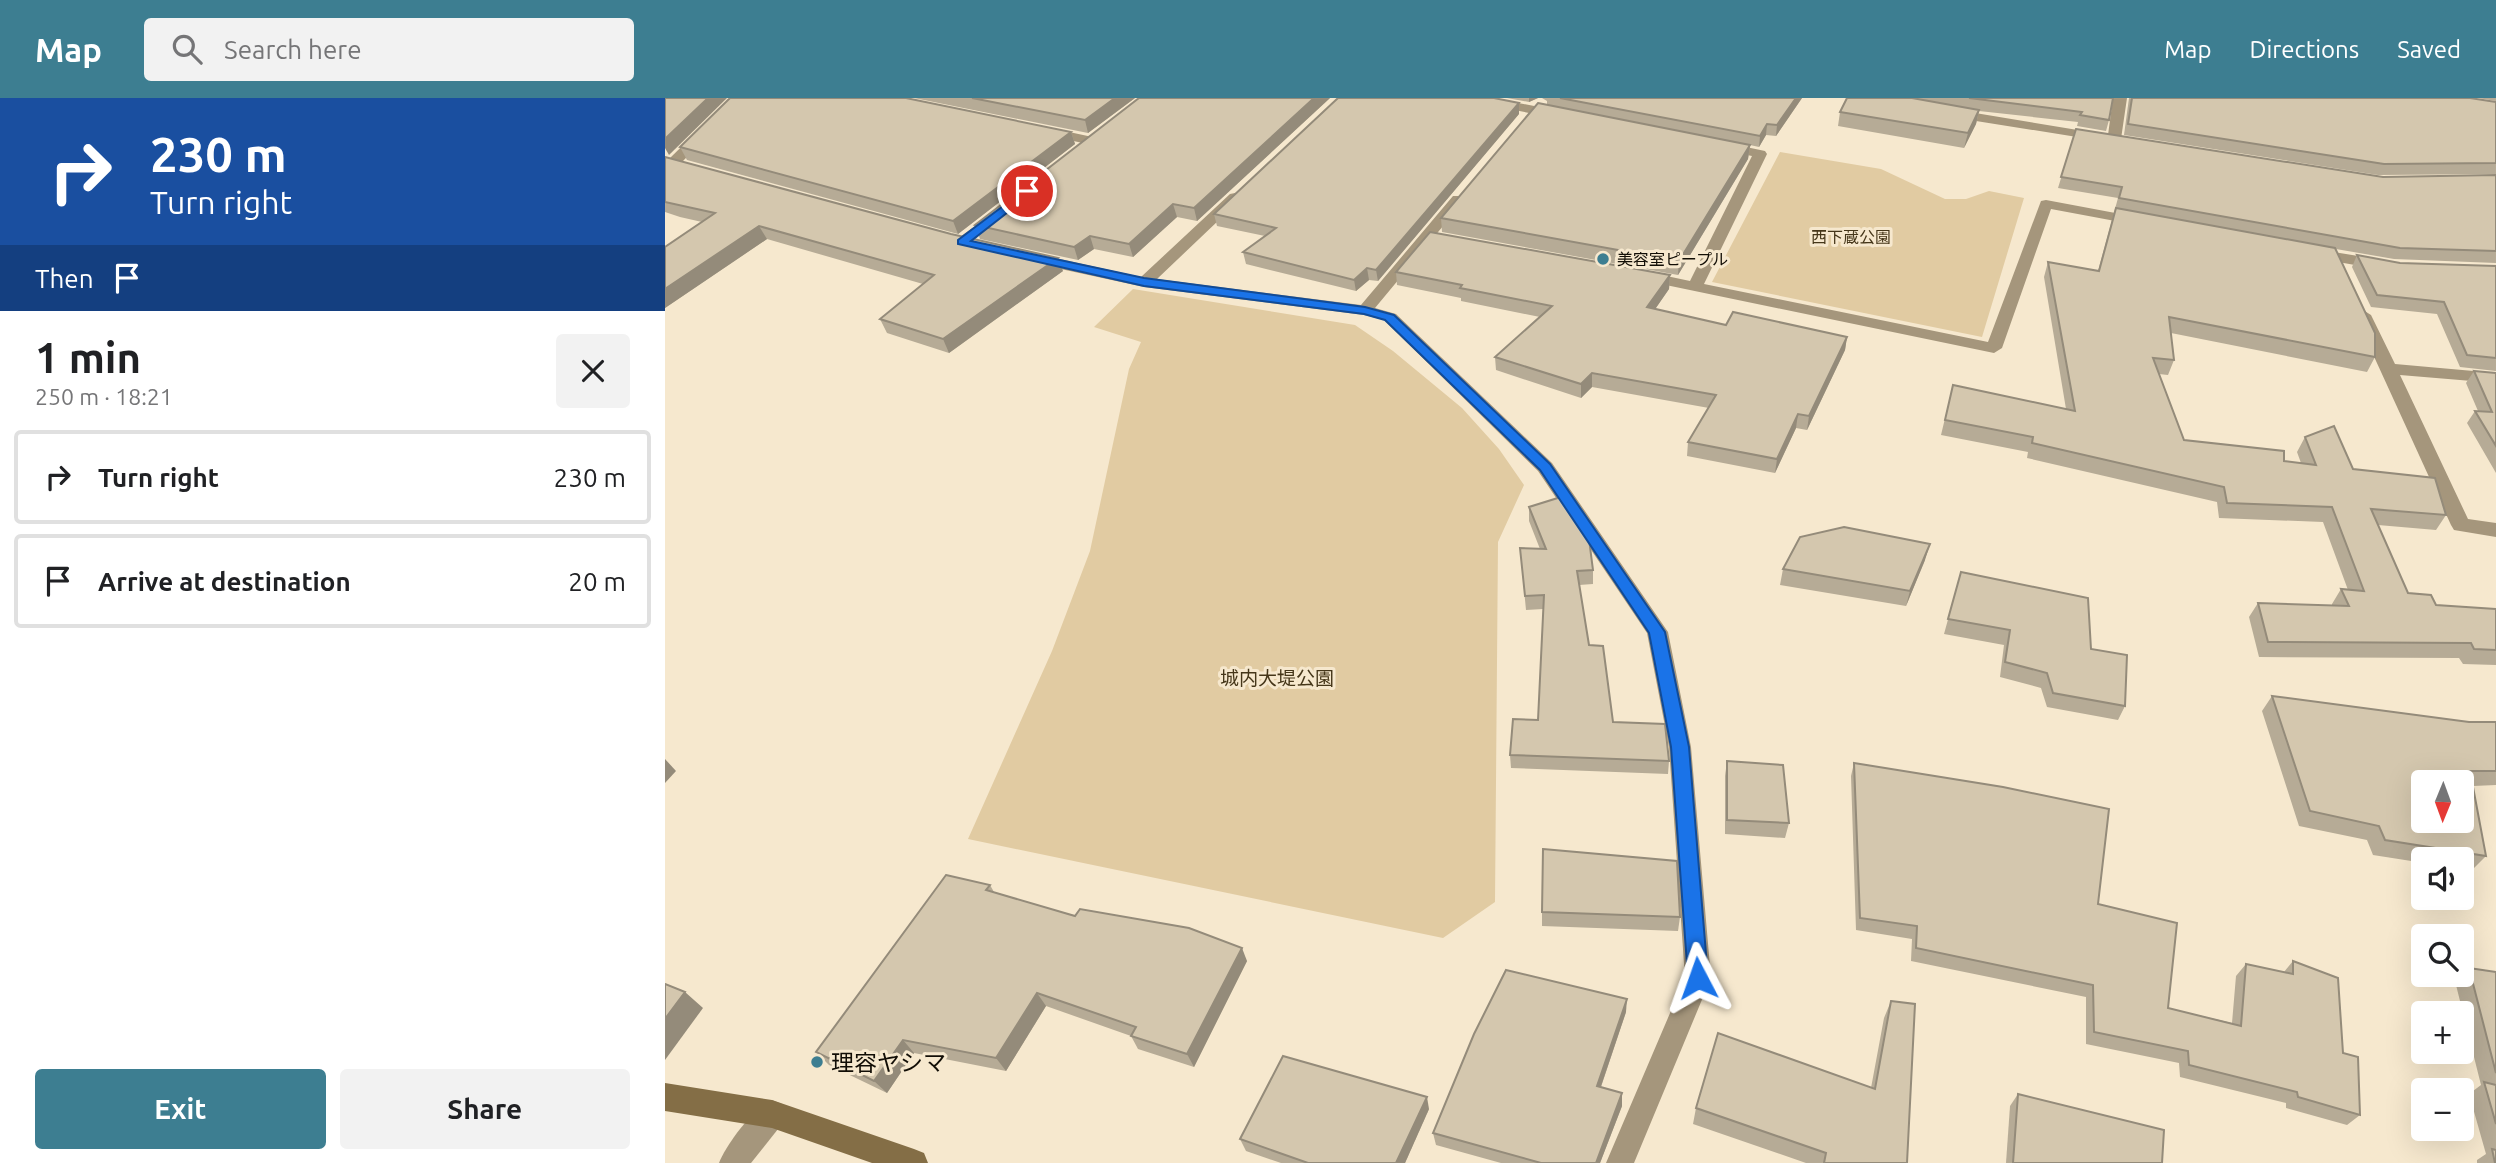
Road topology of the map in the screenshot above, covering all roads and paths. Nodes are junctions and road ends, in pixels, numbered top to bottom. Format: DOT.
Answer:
graph roads {
  1 [pos="738,98"];
  2 [pos="1473,98"];
  3 [pos="2120,98"];
  4 [pos="1534,109"];
  5 [pos="1937,111"];
  6 [pos="1573,118"];
  7 [pos="1026,127"];
  8 [pos="1092,141"];
  9 [pos="1707,143"];
  10 [pos="675,163"];
  11 [pos="1471,184"];
  12 [pos="1246,187"];
  13 [pos="1016,200"];
  14 [pos="2152,224"];
  15 [pos="988,248"];
  16 [pos="2297,251"];
  17 [pos="1014,253"];
  18 [pos="2337,258"];
  19 [pos="2394,267"];
  20 [pos="1628,274"];
  21 [pos="1144,282"];
  22 [pos="1695,286"];
  23 [pos="1365,310"];
  24 [pos="2388,369"];
  25 [pos="2496,378"];
  26 [pos="2496,530"];
  27 [pos="665,1097"];
  28 [pos="772,1114"];
  29 [pos="733,1163"];
  30 [pos="915,1163"];
  31 [pos="1620,1163"];
  1 -- 10 [label="street"];
  2 -- 4 [label="street"];
  3 -- 5 [label="street"];
  4 -- 6 [label="street"];
  7 -- 8 [label="street"];
  9 -- 22 [label="street"];
  11 -- 23 [label="street"];
  12 -- 21 [label="street"];
  13 -- 15 [label="street"];
  14 -- 22 [label="street"];
  16 -- 18 [label="street"];
  17 -- 21 [label="street"];
  18 -- 19 [label="street"];
  18 -- 24 [label="street"];
  20 -- 22 [label="street"];
  21 -- 23 [label="street"];
  23 -- 31 [label="street"];
  24 -- 25 [label="street"];
  24 -- 26 [label="street"];
  27 -- 28 [label="main road"];
  28 -- 29 [label="street"];
  28 -- 30 [label="main road"];
}
